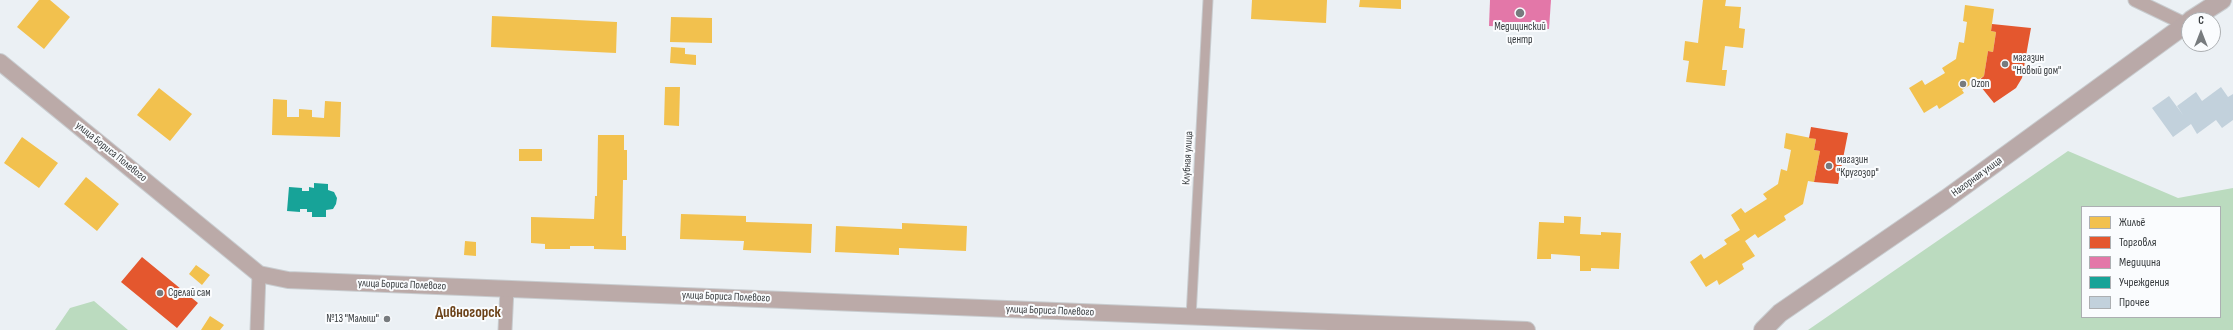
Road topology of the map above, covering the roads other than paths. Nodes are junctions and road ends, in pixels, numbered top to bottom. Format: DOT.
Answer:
graph roads {
  1 [pos="1208,0"];
  2 [pos="2135,0"];
  3 [pos="2222,0"];
  4 [pos="2204,12"];
  5 [pos="2181,19"];
  6 [pos="2181,28"];
  7 [pos="0,62"];
  8 [pos="259,274"];
  9 [pos="507,289"];
  10 [pos="1191,317"];
  11 [pos="257,330"];
  12 [pos="505,330"];
  13 [pos="1527,330"];
  14 [pos="1763,330"];
  1 -- 10 [label="street, Клубная улица"];
  2 -- 5 [label="street"];
  3 -- 4 [label="main road, Нагорная улица"];
  6 -- 14 [label="main road, Нагорная улица"];
  7 -- 8 [label="street, улица Бориса Полевого"];
  8 -- 9 [label="street, улица Бориса Полевого"];
  8 -- 11 [label="street"];
  9 -- 10 [label="street, улица Бориса Полевого"];
  9 -- 12 [label="street"];
  10 -- 13 [label="street, улица Бориса Полевого"];
}
